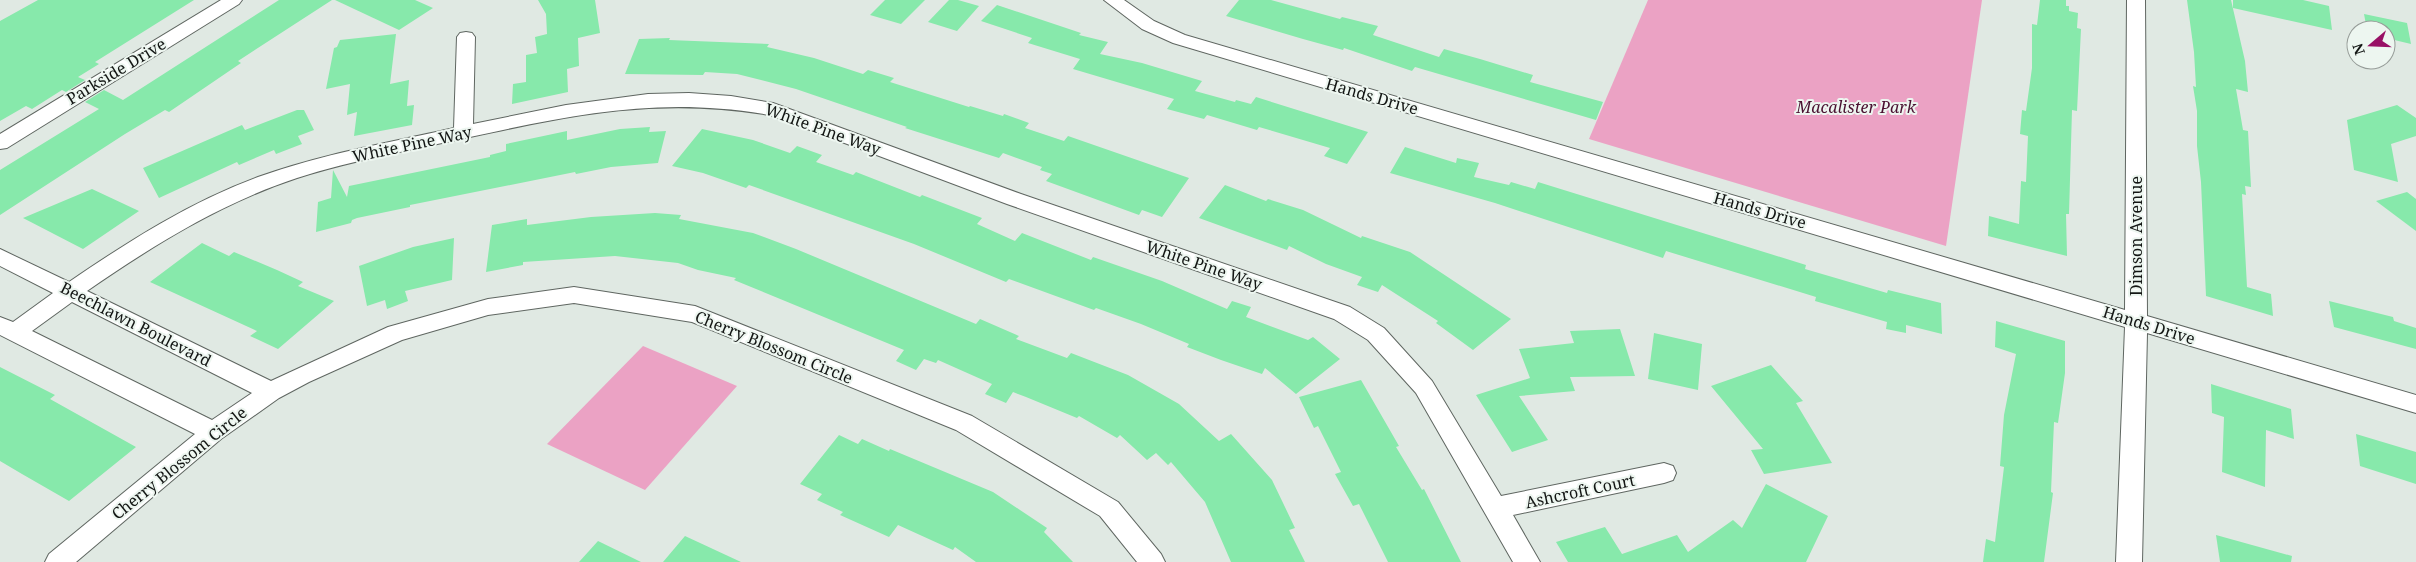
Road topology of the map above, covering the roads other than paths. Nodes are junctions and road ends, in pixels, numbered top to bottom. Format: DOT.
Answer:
graph roads {
  1 [pos="233,0"];
  2 [pos="1112,0"];
  3 [pos="2136,0"];
  4 [pos="466,37"];
  5 [pos="463,132"];
  6 [pos="0,142"];
  7 [pos="0,256"];
  8 [pos="72,291"];
  9 [pos="2136,321"];
  10 [pos="7,328"];
  11 [pos="272,392"];
  12 [pos="2416,404"];
  13 [pos="213,432"];
  14 [pos="1664,473"];
  15 [pos="1496,508"];
  16 [pos="58,562"];
  17 [pos="1152,562"];
  18 [pos="1527,562"];
  19 [pos="2129,562"];
  1 -- 6 [label="street, Parkside Drive"];
  2 -- 9 [label="street, Hands Drive"];
  3 -- 9 [label="street, Dimson Avenue"];
  4 -- 5 [label="street"];
  5 -- 8 [label="street, White Pine Way"];
  5 -- 15 [label="street, White Pine Way"];
  7 -- 8 [label="street, Beechlawn Boulevard"];
  8 -- 10 [label="street, White Pine Way"];
  8 -- 11 [label="street, Beechlawn Boulevard"];
  9 -- 12 [label="street, Hands Drive"];
  9 -- 19 [label="street, Dimson Avenue"];
  10 -- 13 [label="street"];
  11 -- 13 [label="street, Cherry Blossom Circle"];
  11 -- 17 [label="street, Cherry Blossom Circle"];
  13 -- 16 [label="street, Cherry Blossom Circle"];
  14 -- 15 [label="street, Ashcroft Court"];
  15 -- 18 [label="street, White Pine Way"];
}
